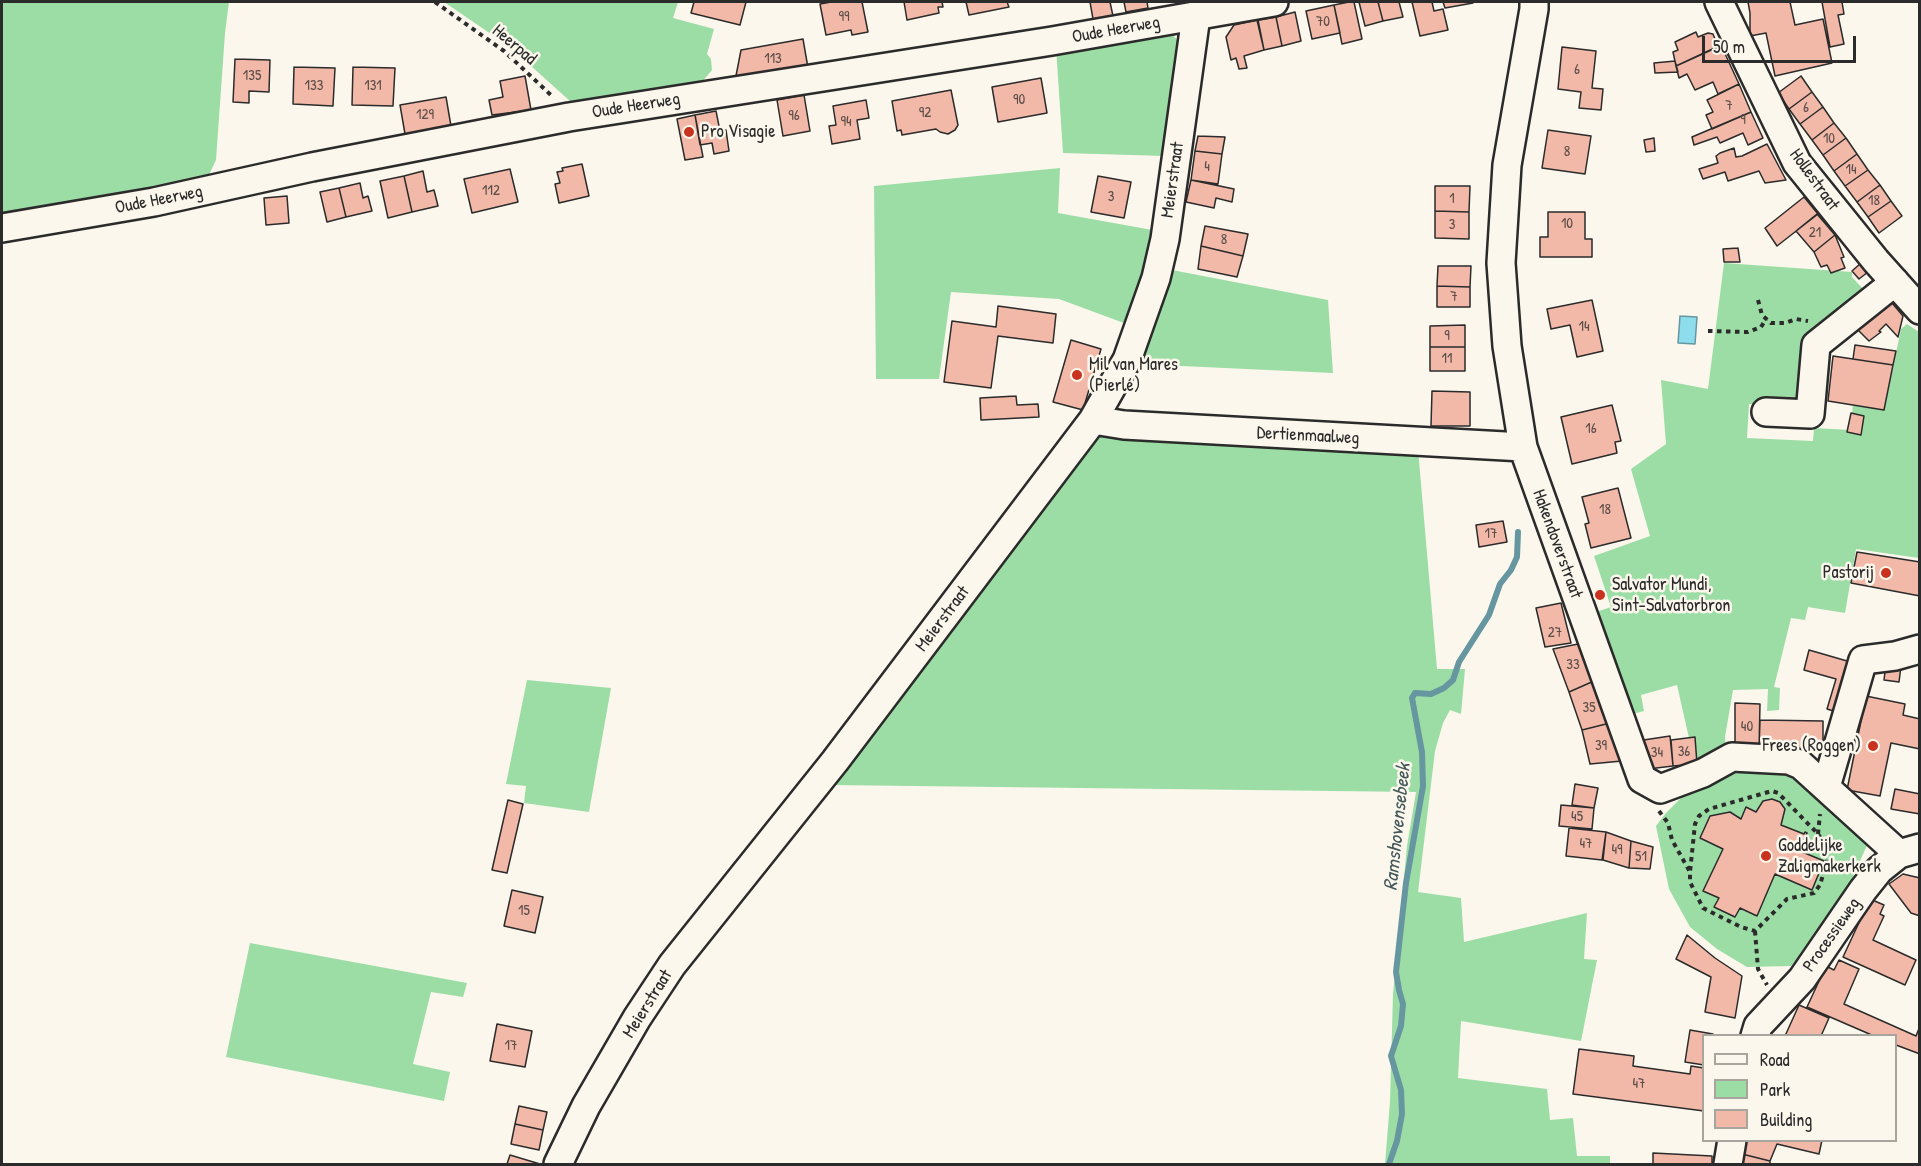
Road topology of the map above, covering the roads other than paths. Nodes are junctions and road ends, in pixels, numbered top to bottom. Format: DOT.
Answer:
graph roads {
  1 [pos="1274,2"];
  2 [pos="1534,2"];
  3 [pos="1719,2"];
  4 [pos="1196,16"];
  5 [pos="2,228"];
  6 [pos="1895,282"];
  7 [pos="1920,309"];
  8 [pos="1766,412"];
  9 [pos="1093,420"];
  10 [pos="1523,447"];
  11 [pos="1920,649"];
  12 [pos="1823,796"];
  13 [pos="1909,851"];
  14 [pos="1755,1034"];
  15 [pos="1732,1142"];
  16 [pos="558,1164"];
  17 [pos="1728,1164"];
  1 -- 4 [label="street, Oude Heerweg"];
  2 -- 10 [label="street, Hakendoverstraat"];
  3 -- 6 [label="street, Hollestraat"];
  4 -- 5 [label="street, Oude Heerweg"];
  4 -- 9 [label="street, Meierstraat"];
  6 -- 7 [label="street, Hollestraat"];
  6 -- 8 [label="street"];
  9 -- 10 [label="street, Dertienmaalweg"];
  9 -- 16 [label="street, Meierstraat"];
  10 -- 12 [label="street, Hakendoverstraat"];
  11 -- 12 [label="street"];
  12 -- 13 [label="street, Hakendoverstraat"];
  13 -- 14 [label="street, Processieweg"];
  15 -- 17 [label="street"];
}
